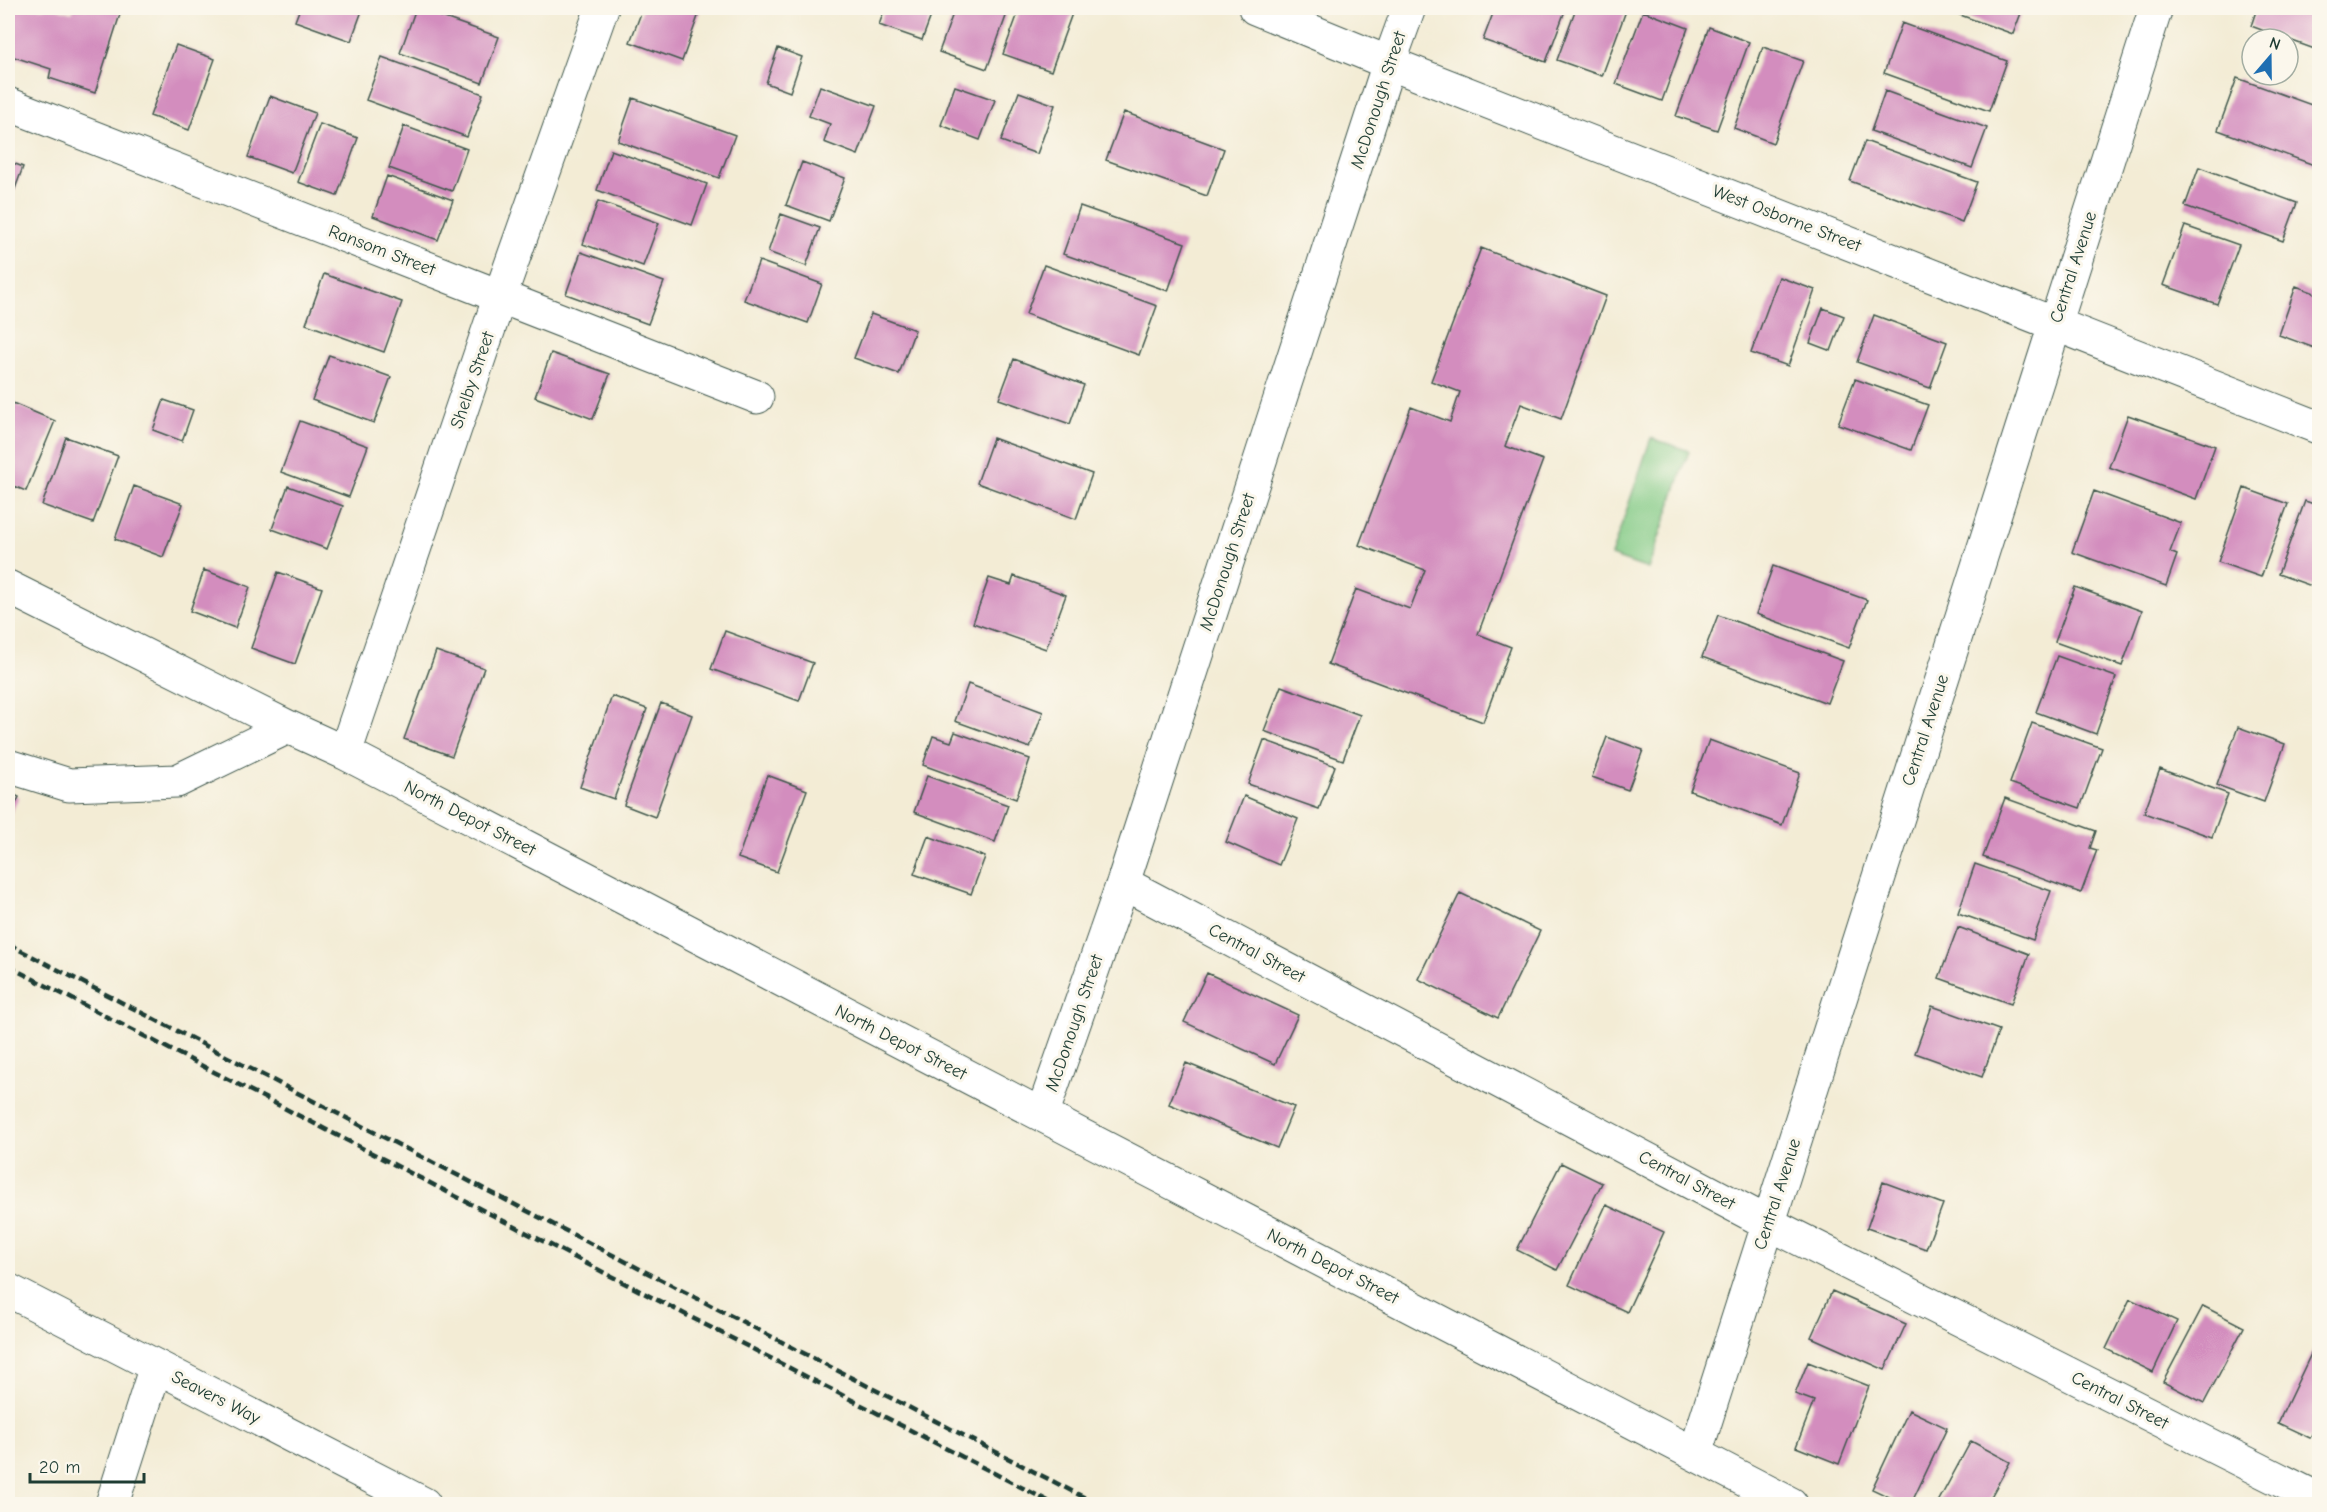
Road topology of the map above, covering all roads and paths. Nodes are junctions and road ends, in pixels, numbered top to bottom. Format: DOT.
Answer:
graph roads {
  1 [pos="602,8"];
  2 [pos="1254,8"];
  3 [pos="1409,8"];
  4 [pos="2156,8"];
  5 [pos="1389,63"];
  6 [pos="8,104"];
  7 [pos="500,297"];
  8 [pos="2055,323"];
  9 [pos="757,397"];
  10 [pos="2319,428"];
  11 [pos="8,587"];
  12 [pos="288,727"];
  13 [pos="345,753"];
  14 [pos="8,766"];
  15 [pos="1123,883"];
  16 [pos="1042,1115"];
  17 [pos="1768,1223"];
  18 [pos="8,1290"];
  19 [pos="156,1366"];
  20 [pos="1695,1454"];
  21 [pos="2319,1500"];
  22 [pos="112,1504"];
  23 [pos="424,1504"];
  24 [pos="1791,1504"];
  1 -- 7 [label="street, Shelby Street"];
  2 -- 5 [label="street, West Osborne Street"];
  3 -- 5 [label="street, McDonough Street"];
  4 -- 8 [label="street, Central Avenue"];
  5 -- 8 [label="street, West Osborne Street"];
  5 -- 15 [label="street, McDonough Street"];
  6 -- 7 [label="street, Ransom Street"];
  7 -- 9 [label="street, Ransom Street"];
  7 -- 13 [label="street, Shelby Street"];
  8 -- 10 [label="street, West Osborne Street"];
  8 -- 17 [label="street, Central Avenue"];
  11 -- 12 [label="street, North Depot Street"];
  12 -- 13 [label="street, North Depot Street"];
  12 -- 14 [label="street"];
  13 -- 16 [label="street, North Depot Street"];
  15 -- 16 [label="street, McDonough Street"];
  15 -- 17 [label="street, Central Street"];
  16 -- 20 [label="street, North Depot Street"];
  17 -- 20 [label="street, Central Avenue"];
  17 -- 21 [label="street, Central Street"];
  18 -- 19 [label="street, Seavers Way"];
  19 -- 22 [label="street"];
  19 -- 23 [label="street, Seavers Way"];
  20 -- 24 [label="street, North Depot Street"];
}
